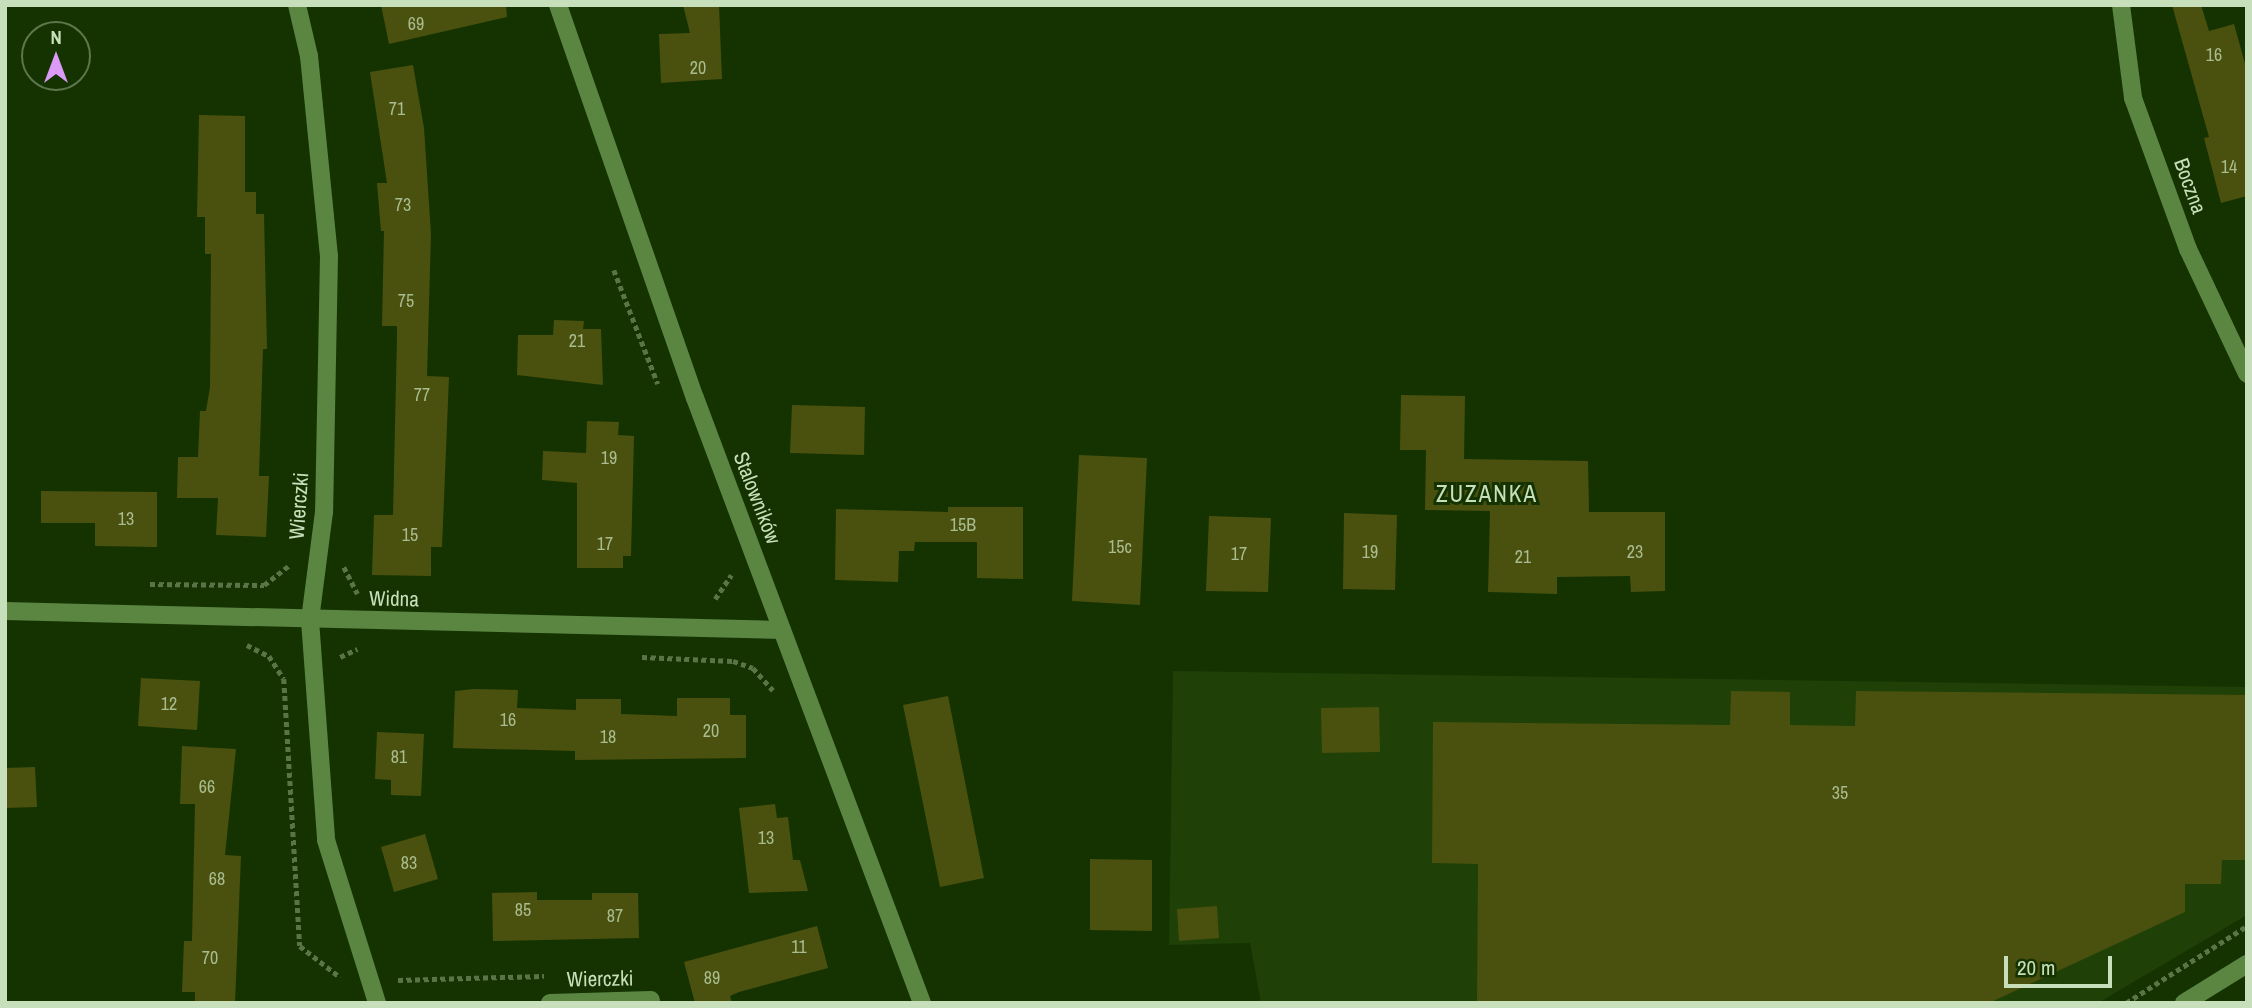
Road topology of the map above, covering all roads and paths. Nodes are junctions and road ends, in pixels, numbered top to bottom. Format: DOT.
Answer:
graph roads {
  1 [pos="297,5"];
  2 [pos="558,5"];
  3 [pos="2121,5"];
  4 [pos="614,270"];
  5 [pos="2247,374"];
  6 [pos="663,397"];
  7 [pos="291,552"];
  8 [pos="727,562"];
  9 [pos="264,585"];
  10 [pos="708,601"];
  11 [pos="5,611"];
  12 [pos="310,620"];
  13 [pos="782,630"];
  14 [pos="233,645"];
  15 [pos="637,657"];
  16 [pos="776,699"];
  17 [pos="2247,926"];
  18 [pos="300,946"];
  19 [pos="2247,964"];
  20 [pos="651,1000"];
  21 [pos="377,1003"];
  22 [pos="550,1003"];
  23 [pos="922,1003"];
  24 [pos="2126,1003"];
  25 [pos="2183,1003"];
  1 -- 12 [label="street, Wierczki"];
  2 -- 13 [label="street, Stalowników"];
  3 -- 5 [label="street, Boczna"];
  4 -- 6 [label="path"];
  7 -- 9 [label="path"];
  8 -- 10 [label="path"];
  11 -- 12 [label="street, Widna"];
  12 -- 13 [label="street, Widna"];
  12 -- 21 [label="street, Wierczki"];
  13 -- 23 [label="street, Stalowników"];
  14 -- 18 [label="path"];
  15 -- 16 [label="path"];
  17 -- 24 [label="path"];
  19 -- 25 [label="street"];
  20 -- 22 [label="street, Wierczki"];
}
